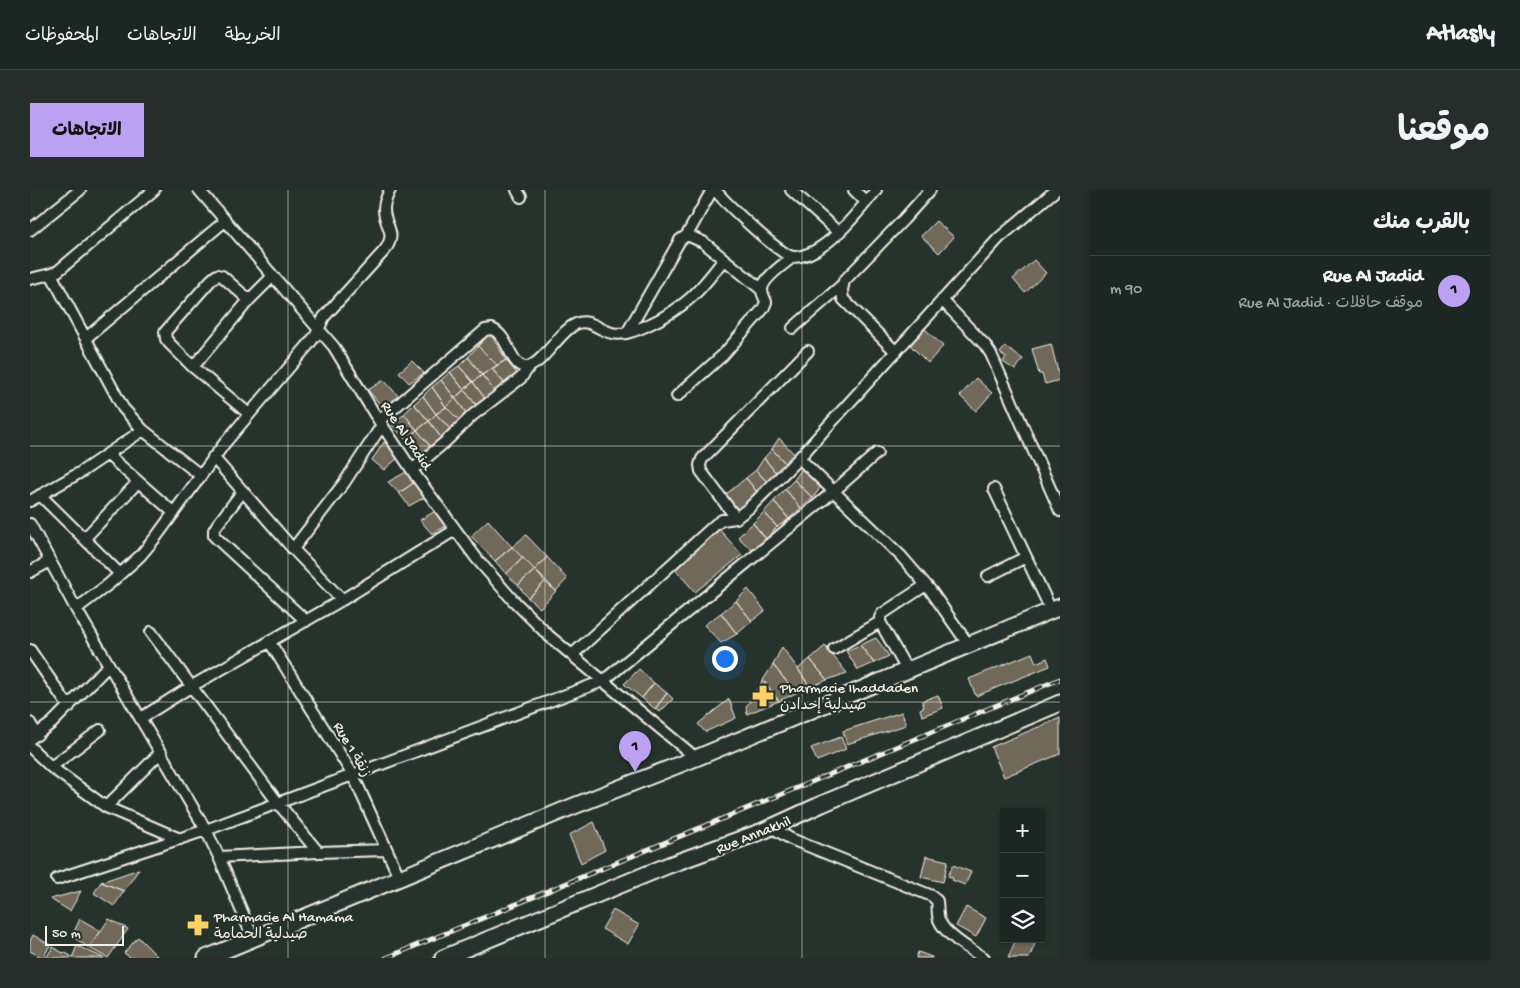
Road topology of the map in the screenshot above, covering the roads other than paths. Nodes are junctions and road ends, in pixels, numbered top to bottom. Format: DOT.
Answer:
graph roads {
  1 [pos="63,190"];
  2 [pos="80,190"];
  3 [pos="154,190"];
  4 [pos="199,190"];
  5 [pos="390,190"];
  6 [pos="714,190"];
  7 [pos="791,190"];
  8 [pos="854,190"];
  9 [pos="876,190"];
  10 [pos="930,190"];
  11 [pos="1056,190"];
  12 [pos="70,199"];
  13 [pos="866,202"];
  14 [pos="225,221"];
  15 [pos="30,230"];
  16 [pos="838,232"];
  17 [pos="687,235"];
  18 [pos="793,257"];
  19 [pos="724,259"];
  20 [pos="51,274"];
  21 [pos="273,276"];
  22 [pos="30,279"];
  23 [pos="842,285"];
  24 [pos="762,290"];
  25 [pos="249,300"];
  26 [pos="942,300"];
  27 [pos="793,328"];
  28 [pos="318,329"];
  29 [pos="627,333"];
  30 [pos="86,338"];
  31 [pos="808,351"];
  32 [pos="896,352"];
  33 [pos="194,367"];
  34 [pos="529,367"];
  35 [pos="678,396"];
  36 [pos="249,414"];
  37 [pos="380,423"];
  38 [pos="142,430"];
  39 [pos="877,453"];
  40 [pos="108,455"];
  41 [pos="213,457"];
  42 [pos="799,458"];
  43 [pos="412,470"];
  44 [pos="200,475"];
  45 [pos="138,482"];
  46 [pos="994,489"];
  47 [pos="834,491"];
  48 [pos="243,492"];
  49 [pos="40,495"];
  50 [pos="30,501"];
  51 [pos="1060,511"];
  52 [pos="174,513"];
  53 [pos="736,518"];
  54 [pos="30,524"];
  55 [pos="454,530"];
  56 [pos="84,539"];
  57 [pos="293,549"];
  58 [pos="1026,557"];
  59 [pos="50,561"];
  60 [pos="30,572"];
  61 [pos="120,574"];
  62 [pos="988,576"];
  63 [pos="926,585"];
  64 [pos="342,600"];
  65 [pos="1056,608"];
  66 [pos="76,609"];
  67 [pos="306,621"];
  68 [pos="880,622"];
  69 [pos="151,632"];
  70 [pos="269,641"];
  71 [pos="968,644"];
  72 [pos="834,649"];
  73 [pos="30,650"];
  74 [pos="572,655"];
  75 [pos="110,665"];
  76 [pos="907,670"];
  77 [pos="604,681"];
  78 [pos="192,686"];
  79 [pos="1060,703"];
  80 [pos="69,707"];
  81 [pos="141,718"];
  82 [pos="30,723"];
  83 [pos="100,730"];
  84 [pos="33,737"];
  85 [pos="30,747"];
  86 [pos="161,752"];
  87 [pos="696,758"];
  88 [pos="51,767"];
  89 [pos="352,775"];
  90 [pos="278,803"];
  91 [pos="106,807"];
  92 [pos="771,827"];
  93 [pos="206,830"];
  94 [pos="180,839"];
  95 [pos="387,850"];
  96 [pos="318,852"];
  97 [pos="219,857"];
  98 [pos="57,879"];
  99 [pos="400,879"];
  100 [pos="253,938"];
  101 [pos="206,958"];
  102 [pos="443,958"];
  103 [pos="984,958"];
  1 -- 12 [label="street"];
  2 -- 12 [label="street"];
  3 -- 20 [label="street"];
  4 -- 14 [label="street, Rue Al Jadid"];
  5 -- 28 [label="street"];
  6 -- 17 [label="street"];
  6 -- 18 [label="street"];
  7 -- 16 [label="street"];
  8 -- 13 [label="street"];
  9 -- 13 [label="street"];
  10 -- 23 [label="street"];
  11 -- 26 [label="street"];
  12 -- 15 [label="street"];
  13 -- 16 [label="street"];
  14 -- 21 [label="street, Rue Al Jadid"];
  14 -- 30 [label="street"];
  16 -- 18 [label="street"];
  17 -- 19 [label="street"];
  17 -- 29 [label="street"];
  18 -- 24 [label="street"];
  19 -- 24 [label="street"];
  19 -- 29 [label="street"];
  20 -- 22 [label="street"];
  20 -- 30 [label="street"];
  21 -- 25 [label="street"];
  21 -- 28 [label="street, Rue Al Jadid"];
  23 -- 27 [label="street"];
  23 -- 32 [label="street"];
  24 -- 35 [label="street"];
  25 -- 33 [label="street"];
  25 -- 33 [label="street"];
  26 -- 32 [label="street"];
  26 -- 51 [label="street"];
  28 -- 36 [label="street"];
  28 -- 37 [label="street, Rue Al Jadid"];
  29 -- 34 [label="street"];
  30 -- 38 [label="street"];
  31 -- 53 [label="street"];
  32 -- 42 [label="street"];
  33 -- 36 [label="street"];
  34 -- 37 [label="street"];
  34 -- 43 [label="street"];
  36 -- 41 [label="street"];
  37 -- 43 [label="street, Rue Al Jadid"];
  37 -- 57 [label="street"];
  38 -- 40 [label="street"];
  38 -- 44 [label="street"];
  39 -- 47 [label="street"];
  40 -- 45 [label="street"];
  40 -- 49 [label="street"];
  41 -- 44 [label="street"];
  41 -- 48 [label="street"];
  42 -- 47 [label="street"];
  42 -- 53 [label="street"];
  43 -- 55 [label="street, Rue Al Jadid"];
  44 -- 52 [label="street"];
  45 -- 52 [label="street"];
  45 -- 56 [label="street"];
  46 -- 58 [label="street"];
  47 -- 63 [label="street"];
  47 -- 77 [label="street"];
  48 -- 57 [label="street"];
  48 -- 67 [label="street"];
  49 -- 50 [label="street"];
  49 -- 56 [label="street"];
  52 -- 61 [label="street"];
  53 -- 74 [label="street"];
  54 -- 59 [label="street"];
  55 -- 64 [label="street"];
  55 -- 74 [label="street, Rue Al Jadid"];
  56 -- 61 [label="street"];
  57 -- 64 [label="street"];
  58 -- 62 [label="street"];
  58 -- 65 [label="street"];
  59 -- 60 [label="street"];
  59 -- 66 [label="street"];
  61 -- 66 [label="street"];
  63 -- 68 [label="street"];
  63 -- 71 [label="street"];
  64 -- 67 [label="street"];
  65 -- 71 [label="main road"];
  66 -- 75 [label="street"];
  67 -- 70 [label="street"];
  68 -- 72 [label="street"];
  68 -- 76 [label="street"];
  69 -- 78 [label="street"];
  70 -- 78 [label="street"];
  70 -- 89 [label="street, Rue 1 زنقة"];
  71 -- 76 [label="main road"];
  73 -- 80 [label="street"];
  74 -- 77 [label="street, Rue Al Jadid"];
  75 -- 80 [label="street"];
  75 -- 81 [label="street"];
  76 -- 87 [label="main road"];
  77 -- 87 [label="street, Rue Al Jadid"];
  77 -- 89 [label="street"];
  78 -- 81 [label="street"];
  78 -- 90 [label="street"];
  79 -- 92 [label="main road, Rue Annakhil"];
  80 -- 84 [label="street"];
  81 -- 86 [label="street"];
  82 -- 84 [label="street"];
  83 -- 88 [label="street"];
  85 -- 88 [label="street"];
  86 -- 91 [label="street"];
  86 -- 93 [label="street"];
  87 -- 99 [label="main road"];
  88 -- 91 [label="street"];
  89 -- 90 [label="street"];
  89 -- 95 [label="street, Rue 1 زنقة"];
  90 -- 93 [label="street"];
  90 -- 96 [label="street"];
  91 -- 94 [label="street"];
  92 -- 102 [label="main road, Rue Annakhil"];
  92 -- 103 [label="street"];
  93 -- 94 [label="street"];
  93 -- 97 [label="street"];
  94 -- 98 [label="street"];
  95 -- 96 [label="street"];
  95 -- 99 [label="street, Rue 1 زنقة"];
  96 -- 97 [label="street"];
  97 -- 100 [label="street"];
  99 -- 100 [label="main road"];
  100 -- 101 [label="main road"];
}
